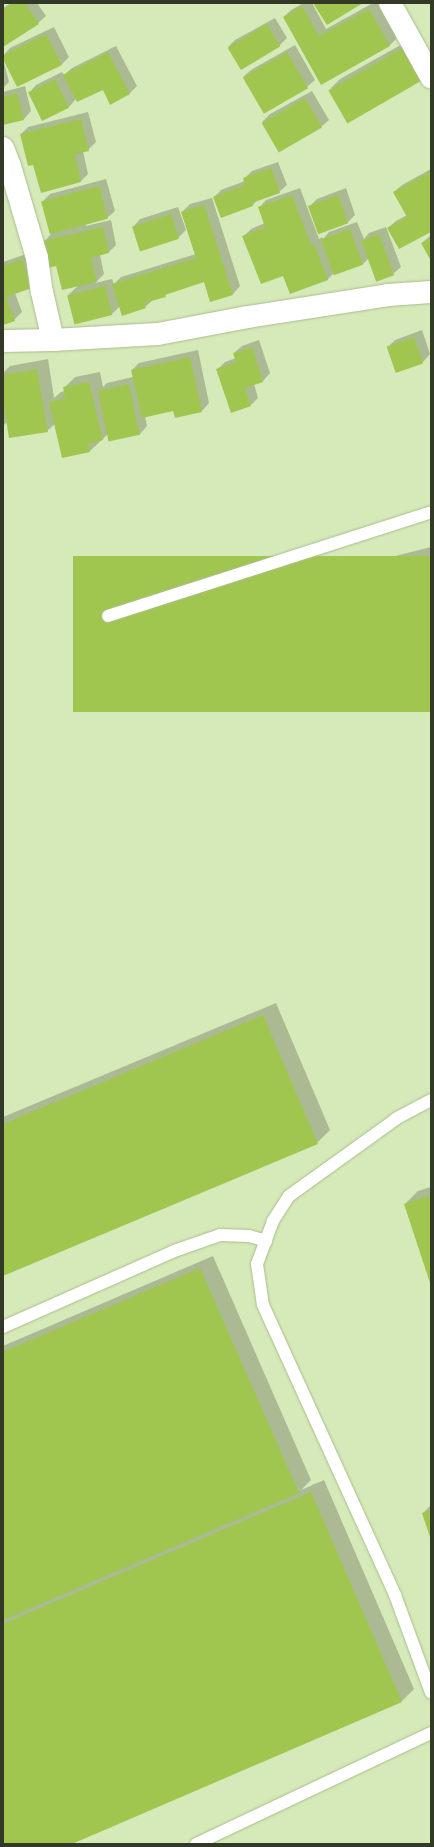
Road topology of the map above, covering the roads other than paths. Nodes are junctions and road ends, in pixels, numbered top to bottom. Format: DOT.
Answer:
graph roads {
  1 [pos="390,3"];
  2 [pos="431,77"];
  3 [pos="3,148"];
  4 [pos="431,292"];
  5 [pos="53,340"];
  6 [pos="3,341"];
  7 [pos="431,512"];
  8 [pos="108,616"];
  9 [pos="431,1100"];
  10 [pos="266,1240"];
  11 [pos="3,1327"];
  12 [pos="431,1693"];
  13 [pos="431,1733"];
  14 [pos="196,1844"];
  1 -- 2 [label="street"];
  3 -- 5 [label="street"];
  4 -- 5 [label="street"];
  5 -- 6 [label="street"];
  7 -- 8 [label="lane"];
  9 -- 10 [label="lane"];
  10 -- 11 [label="lane"];
  10 -- 12 [label="lane"];
  13 -- 14 [label="lane"];
}
